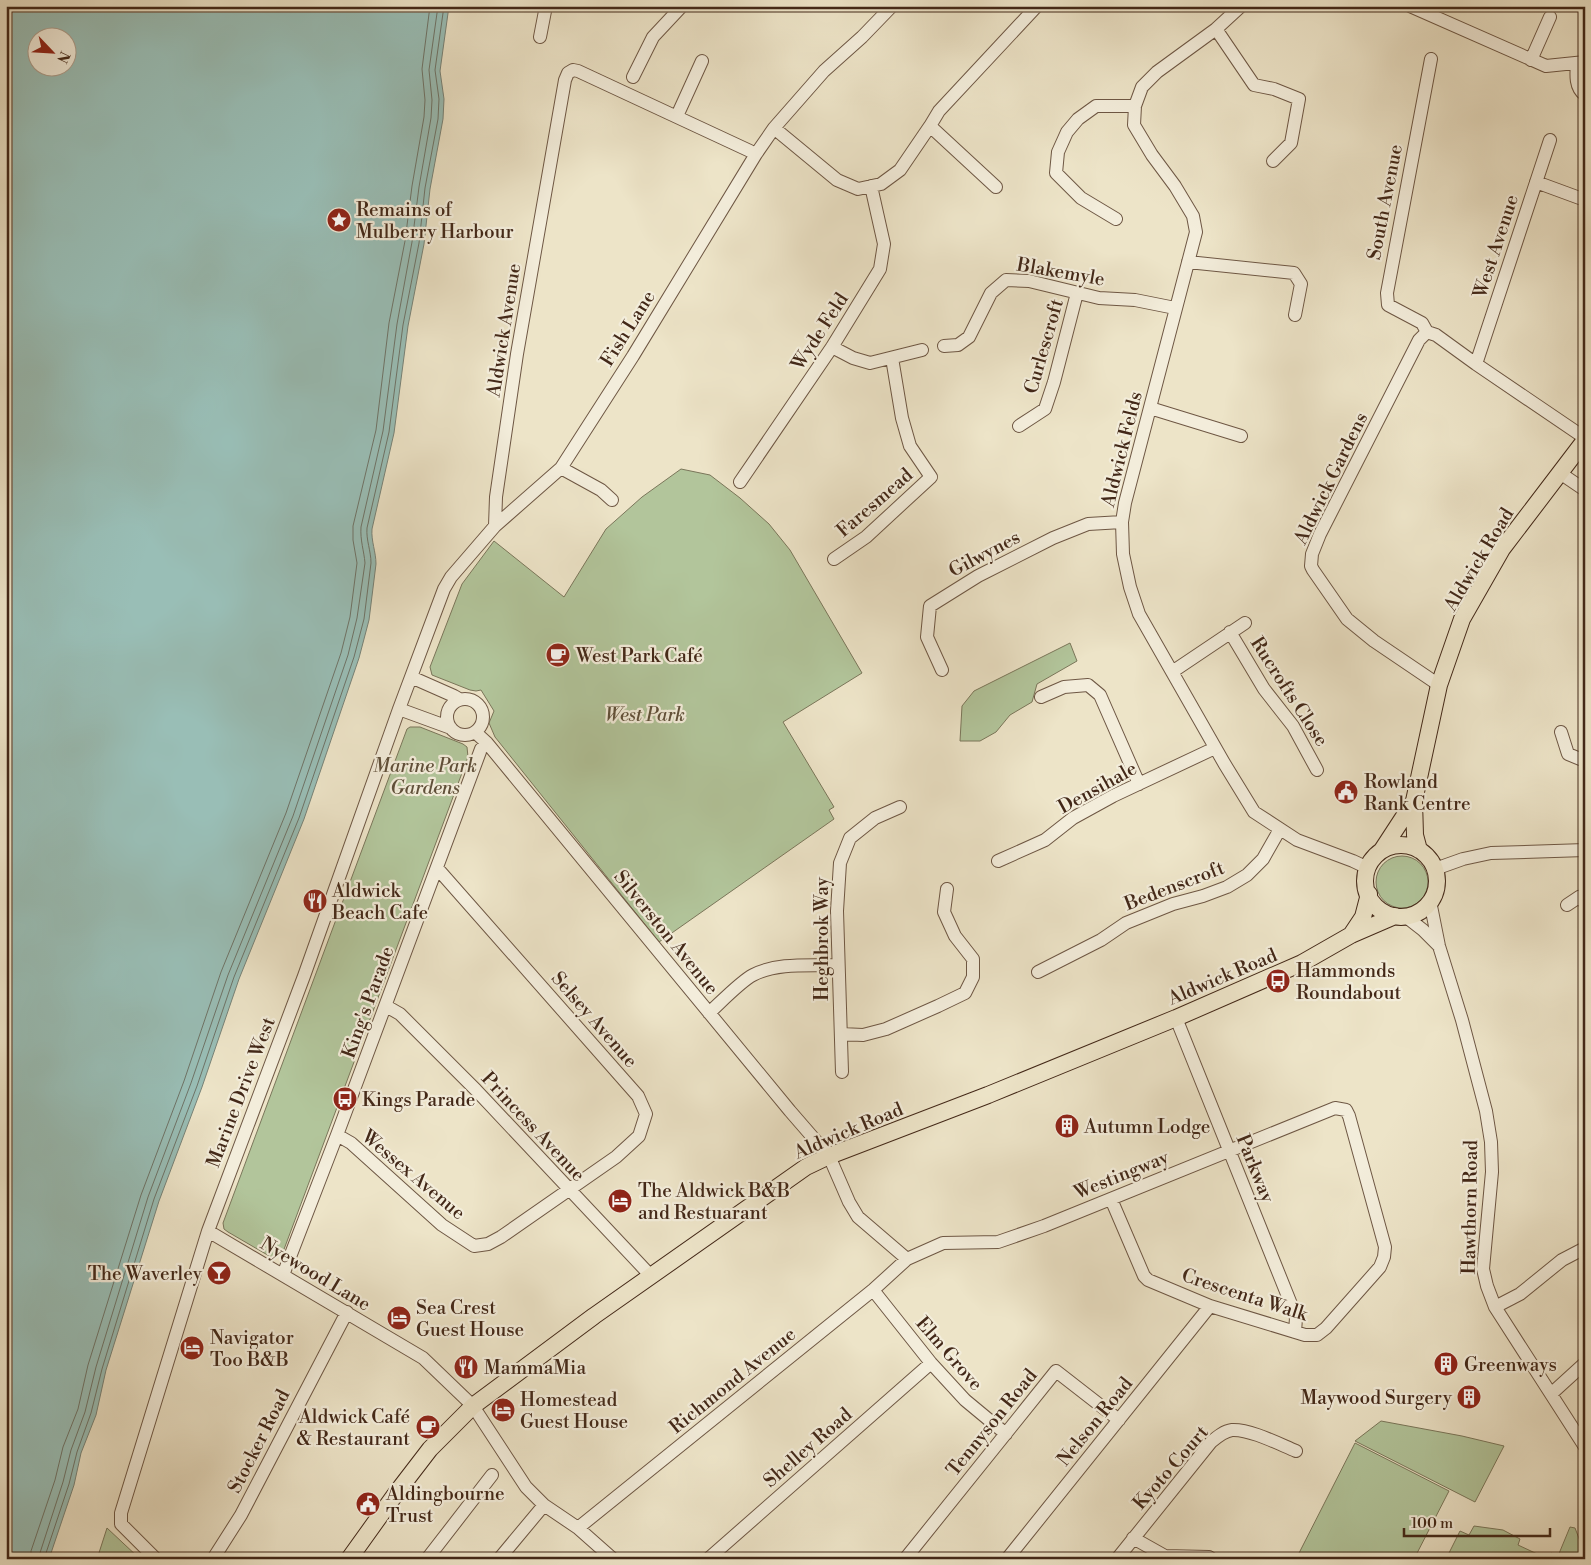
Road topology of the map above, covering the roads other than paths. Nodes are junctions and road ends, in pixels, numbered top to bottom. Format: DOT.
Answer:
graph roads {
  1 [pos="546,6"];
  2 [pos="682,6"];
  3 [pos="892,6"];
  4 [pos="1037,6"];
  5 [pos="1241,6"];
  6 [pos="1410,6"];
  7 [pos="1432,11"];
  8 [pos="1550,18"];
  9 [pos="1216,28"];
  10 [pos="540,36"];
  11 [pos="1431,59"];
  12 [pos="1531,60"];
  13 [pos="702,61"];
  14 [pos="1581,63"];
  15 [pos="633,77"];
  16 [pos="1585,95"];
  17 [pos="1135,106"];
  18 [pos="677,116"];
  19 [pos="930,126"];
  20 [pos="774,128"];
  21 [pos="1550,140"];
  22 [pos="750,151"];
  23 [pos="1273,161"];
  24 [pos="1536,182"];
  25 [pos="871,186"];
  26 [pos="996,187"];
  27 [pos="1585,200"];
  28 [pos="1116,219"];
  29 [pos="1188,262"];
  30 [pos="1078,293"];
  31 [pos="1175,308"];
  32 [pos="1295,315"];
  33 [pos="1427,332"];
  34 [pos="944,346"];
  35 [pos="832,347"];
  36 [pos="922,350"];
  37 [pos="892,358"];
  38 [pos="1476,364"];
  39 [pos="1150,408"];
  40 [pos="1019,426"];
  41 [pos="1241,436"];
  42 [pos="1585,439"];
  43 [pos="561,468"];
  44 [pos="1560,473"];
  45 [pos="932,476"];
  46 [pos="740,482"];
  47 [pos="938,489"];
  48 [pos="1585,490"];
  49 [pos="612,500"];
  50 [pos="1122,522"];
  51 [pos="495,526"];
  52 [pos="834,559"];
  53 [pos="1246,623"];
  54 [pos="1230,632"];
  55 [pos="942,670"];
  56 [pos="1172,672"];
  57 [pos="411,677"];
  58 [pos="1438,685"];
  59 [pos="1041,697"];
  60 [pos="459,699"];
  61 [pos="399,709"];
  62 [pos="451,728"];
  63 [pos="475,732"];
  64 [pos="1561,732"];
  65 [pos="487,742"];
  66 [pos="1215,748"];
  67 [pos="1585,761"];
  68 [pos="1318,770"];
  69 [pos="1139,784"];
  70 [pos="1414,801"];
  71 [pos="900,807"];
  72 [pos="1280,829"];
  73 [pos="1382,850"];
  74 [pos="1419,850"];
  75 [pos="1585,850"];
  76 [pos="998,860"];
  77 [pos="437,868"];
  78 [pos="1368,868"];
  79 [pos="1435,869"];
  80 [pos="947,889"];
  81 [pos="1369,894"];
  82 [pos="1430,901"];
  83 [pos="1585,903"];
  84 [pos="1567,905"];
  85 [pos="1400,916"];
  86 [pos="1352,935"];
  87 [pos="1439,946"];
  88 [pos="838,965"];
  89 [pos="1038,972"];
  90 [pos="386,1006"];
  91 [pos="709,1013"];
  92 [pos="1176,1018"];
  93 [pos="841,1034"];
  94 [pos="842,1072"];
  95 [pos="1346,1110"];
  96 [pos="337,1135"];
  97 [pos="1229,1151"];
  98 [pos="829,1156"];
  99 [pos="569,1190"];
  100 [pos="1111,1199"];
  101 [pos="208,1231"];
  102 [pos="1585,1248"];
  103 [pos="906,1259"];
  104 [pos="283,1275"];
  105 [pos="650,1276"];
  106 [pos="873,1290"];
  107 [pos="1210,1306"];
  108 [pos="1495,1307"];
  109 [pos="347,1312"];
  110 [pos="1295,1332"];
  111 [pos="931,1363"];
  112 [pos="1585,1363"];
  113 [pos="1551,1394"];
  114 [pos="472,1406"];
  115 [pos="1119,1420"];
  116 [pos="1006,1434"];
  117 [pos="1585,1447"];
  118 [pos="1296,1451"];
  119 [pos="492,1476"];
  120 [pos="544,1505"];
  121 [pos="578,1528"];
  122 [pos="1133,1538"];
  123 [pos="149,1556"];
  124 [pos="213,1559"];
  125 [pos="349,1559"];
  126 [pos="428,1559"];
  127 [pos="499,1559"];
  128 [pos="613,1559"];
  129 [pos="708,1559"];
  130 [pos="905,1559"];
  131 [pos="1007,1559"];
  132 [pos="1118,1559"];
  133 [pos="1212,1559"];
  1 -- 10 [label="street"];
  2 -- 15 [label="street"];
  3 -- 20 [label="street, Fish Lane"];
  4 -- 19 [label="street"];
  5 -- 9 [label="street, Aldwick Felds"];
  6 -- 7 [label="street"];
  7 -- 12 [label="street"];
  8 -- 12 [label="street"];
  9 -- 17 [label="street, Aldwick Felds"];
  9 -- 23 [label="street"];
  11 -- 33 [label="street, South Avenue"];
  12 -- 14 [label="street"];
  13 -- 18 [label="street"];
  14 -- 16 [label="street"];
  17 -- 28 [label="street"];
  17 -- 29 [label="street, Aldwick Felds"];
  18 -- 22 [label="street, Aldwick Avenue"];
  18 -- 51 [label="street, Aldwick Avenue"];
  19 -- 25 [label="street"];
  19 -- 26 [label="street"];
  20 -- 25 [label="street"];
  20 -- 43 [label="street, Fish Lane"];
  21 -- 24 [label="street, West Avenue"];
  24 -- 27 [label="street"];
  24 -- 38 [label="street, West Avenue"];
  25 -- 35 [label="street, Wyde Feld"];
  29 -- 31 [label="street, Aldwick Felds"];
  29 -- 32 [label="street"];
  30 -- 31 [label="street, Blakemyle"];
  30 -- 34 [label="street, Blakemyle"];
  30 -- 40 [label="street, Curlescroft"];
  31 -- 39 [label="street, Aldwick Felds"];
  33 -- 38 [label="street"];
  33 -- 58 [label="street, Aldwick Gardens"];
  35 -- 37 [label="street"];
  35 -- 46 [label="street, Wyde Feld"];
  36 -- 37 [label="street"];
  37 -- 45 [label="street, Faresmead"];
  38 -- 42 [label="street"];
  39 -- 41 [label="street"];
  39 -- 50 [label="street, Aldwick Felds"];
  42 -- 44 [label="main road, Aldwick Road"];
  43 -- 49 [label="street"];
  43 -- 51 [label="street, Fish Lane"];
  44 -- 48 [label="street"];
  44 -- 58 [label="main road, Aldwick Road"];
  45 -- 47 [label="street"];
  45 -- 52 [label="street, Faresmead"];
  50 -- 55 [label="street, Gilwynes"];
  50 -- 56 [label="street, Aldwick Felds"];
  51 -- 57 [label="street, Fish Lane"];
  53 -- 54 [label="street, Rucrofts Close"];
  54 -- 56 [label="street, Rucrofts Close"];
  54 -- 68 [label="street, Rucrofts Close"];
  56 -- 66 [label="street, Aldwick Felds"];
  57 -- 60 [label="street"];
  57 -- 61 [label="street, Marine Drive West"];
  58 -- 70 [label="main road, Aldwick Road"];
  59 -- 69 [label="street"];
  60 -- 62 [label="street"];
  60 -- 63 [label="street"];
  61 -- 62 [label="street"];
  61 -- 101 [label="street, Marine Drive West"];
  62 -- 63 [label="street"];
  63 -- 65 [label="street, Silverston Avenue"];
  64 -- 67 [label="street"];
  65 -- 77 [label="street, King's Parade"];
  65 -- 91 [label="street, Silverston Avenue"];
  66 -- 69 [label="street, Densihale"];
  66 -- 72 [label="street, Aldwick Felds"];
  69 -- 76 [label="street, Densihale"];
  70 -- 73 [label="main road"];
  70 -- 74 [label="main road"];
  71 -- 88 [label="street, Heghbrok Way"];
  72 -- 78 [label="street, Aldwick Felds"];
  72 -- 89 [label="street, Bedenscroft"];
  73 -- 74 [label="main road"];
  73 -- 78 [label="main road"];
  74 -- 79 [label="main road"];
  75 -- 79 [label="street"];
  77 -- 90 [label="street, King's Parade"];
  77 -- 99 [label="street, Selsey Avenue"];
  78 -- 81 [label="main road"];
  79 -- 82 [label="main road"];
  80 -- 93 [label="street"];
  81 -- 85 [label="main road"];
  81 -- 86 [label="main road"];
  82 -- 85 [label="main road"];
  82 -- 87 [label="street, Hawthorn Road"];
  83 -- 84 [label="street"];
  85 -- 86 [label="main road, Aldwick Road"];
  85 -- 87 [label="street"];
  86 -- 92 [label="main road, Aldwick Road"];
  87 -- 108 [label="street, Hawthorn Road"];
  88 -- 91 [label="street"];
  88 -- 93 [label="street, Heghbrok Way"];
  90 -- 96 [label="street, King's Parade"];
  90 -- 99 [label="street, Princess Avenue"];
  91 -- 98 [label="street, Silverston Avenue"];
  92 -- 97 [label="street, Parkway"];
  92 -- 98 [label="main road, Aldwick Road"];
  93 -- 94 [label="street, Heghbrok Way"];
  95 -- 97 [label="street, Westingway"];
  95 -- 110 [label="street, Crescenta Walk"];
  96 -- 99 [label="street, Wessex Avenue"];
  96 -- 104 [label="street, King's Parade"];
  97 -- 100 [label="street, Westingway"];
  97 -- 110 [label="street, Parkway"];
  98 -- 103 [label="street, Silverston Avenue"];
  98 -- 105 [label="main road, Aldwick Road"];
  99 -- 105 [label="street, Princess Avenue"];
  100 -- 103 [label="street, Westingway"];
  100 -- 107 [label="street, Crescenta Walk"];
  101 -- 104 [label="street, Nyewood Lane"];
  101 -- 123 [label="street, Marine Drive West"];
  102 -- 108 [label="street"];
  103 -- 106 [label="street, Richmond Avenue"];
  104 -- 109 [label="street, Nyewood Lane"];
  105 -- 114 [label="main road, Aldwick Road"];
  106 -- 111 [label="street, Elm Grove"];
  106 -- 121 [label="street, Richmond Avenue"];
  107 -- 110 [label="street, Crescenta Walk"];
  107 -- 115 [label="street, Nelson Road"];
  108 -- 113 [label="street, Hawthorn Road"];
  109 -- 114 [label="street, Nyewood Lane"];
  109 -- 124 [label="street, Stocker Road"];
  111 -- 116 [label="street, Elm Grove"];
  111 -- 129 [label="street, Shelley Road"];
  112 -- 113 [label="street"];
  113 -- 117 [label="street, Hawthorn Road"];
  114 -- 120 [label="street, Nyewood Lane"];
  114 -- 125 [label="main road, Aldwick Road"];
  115 -- 116 [label="street, Tennyson Road"];
  115 -- 131 [label="street, Nelson Road"];
  116 -- 130 [label="street, Tennyson Road"];
  118 -- 122 [label="street, Kyoto Court"];
  119 -- 126 [label="street"];
  120 -- 121 [label="street, Nyewood Lane"];
  120 -- 127 [label="street"];
  121 -- 128 [label="street, Nyewood Lane"];
  122 -- 132 [label="street, Kyoto Court"];
  122 -- 133 [label="street, Kyoto Court"];
}
